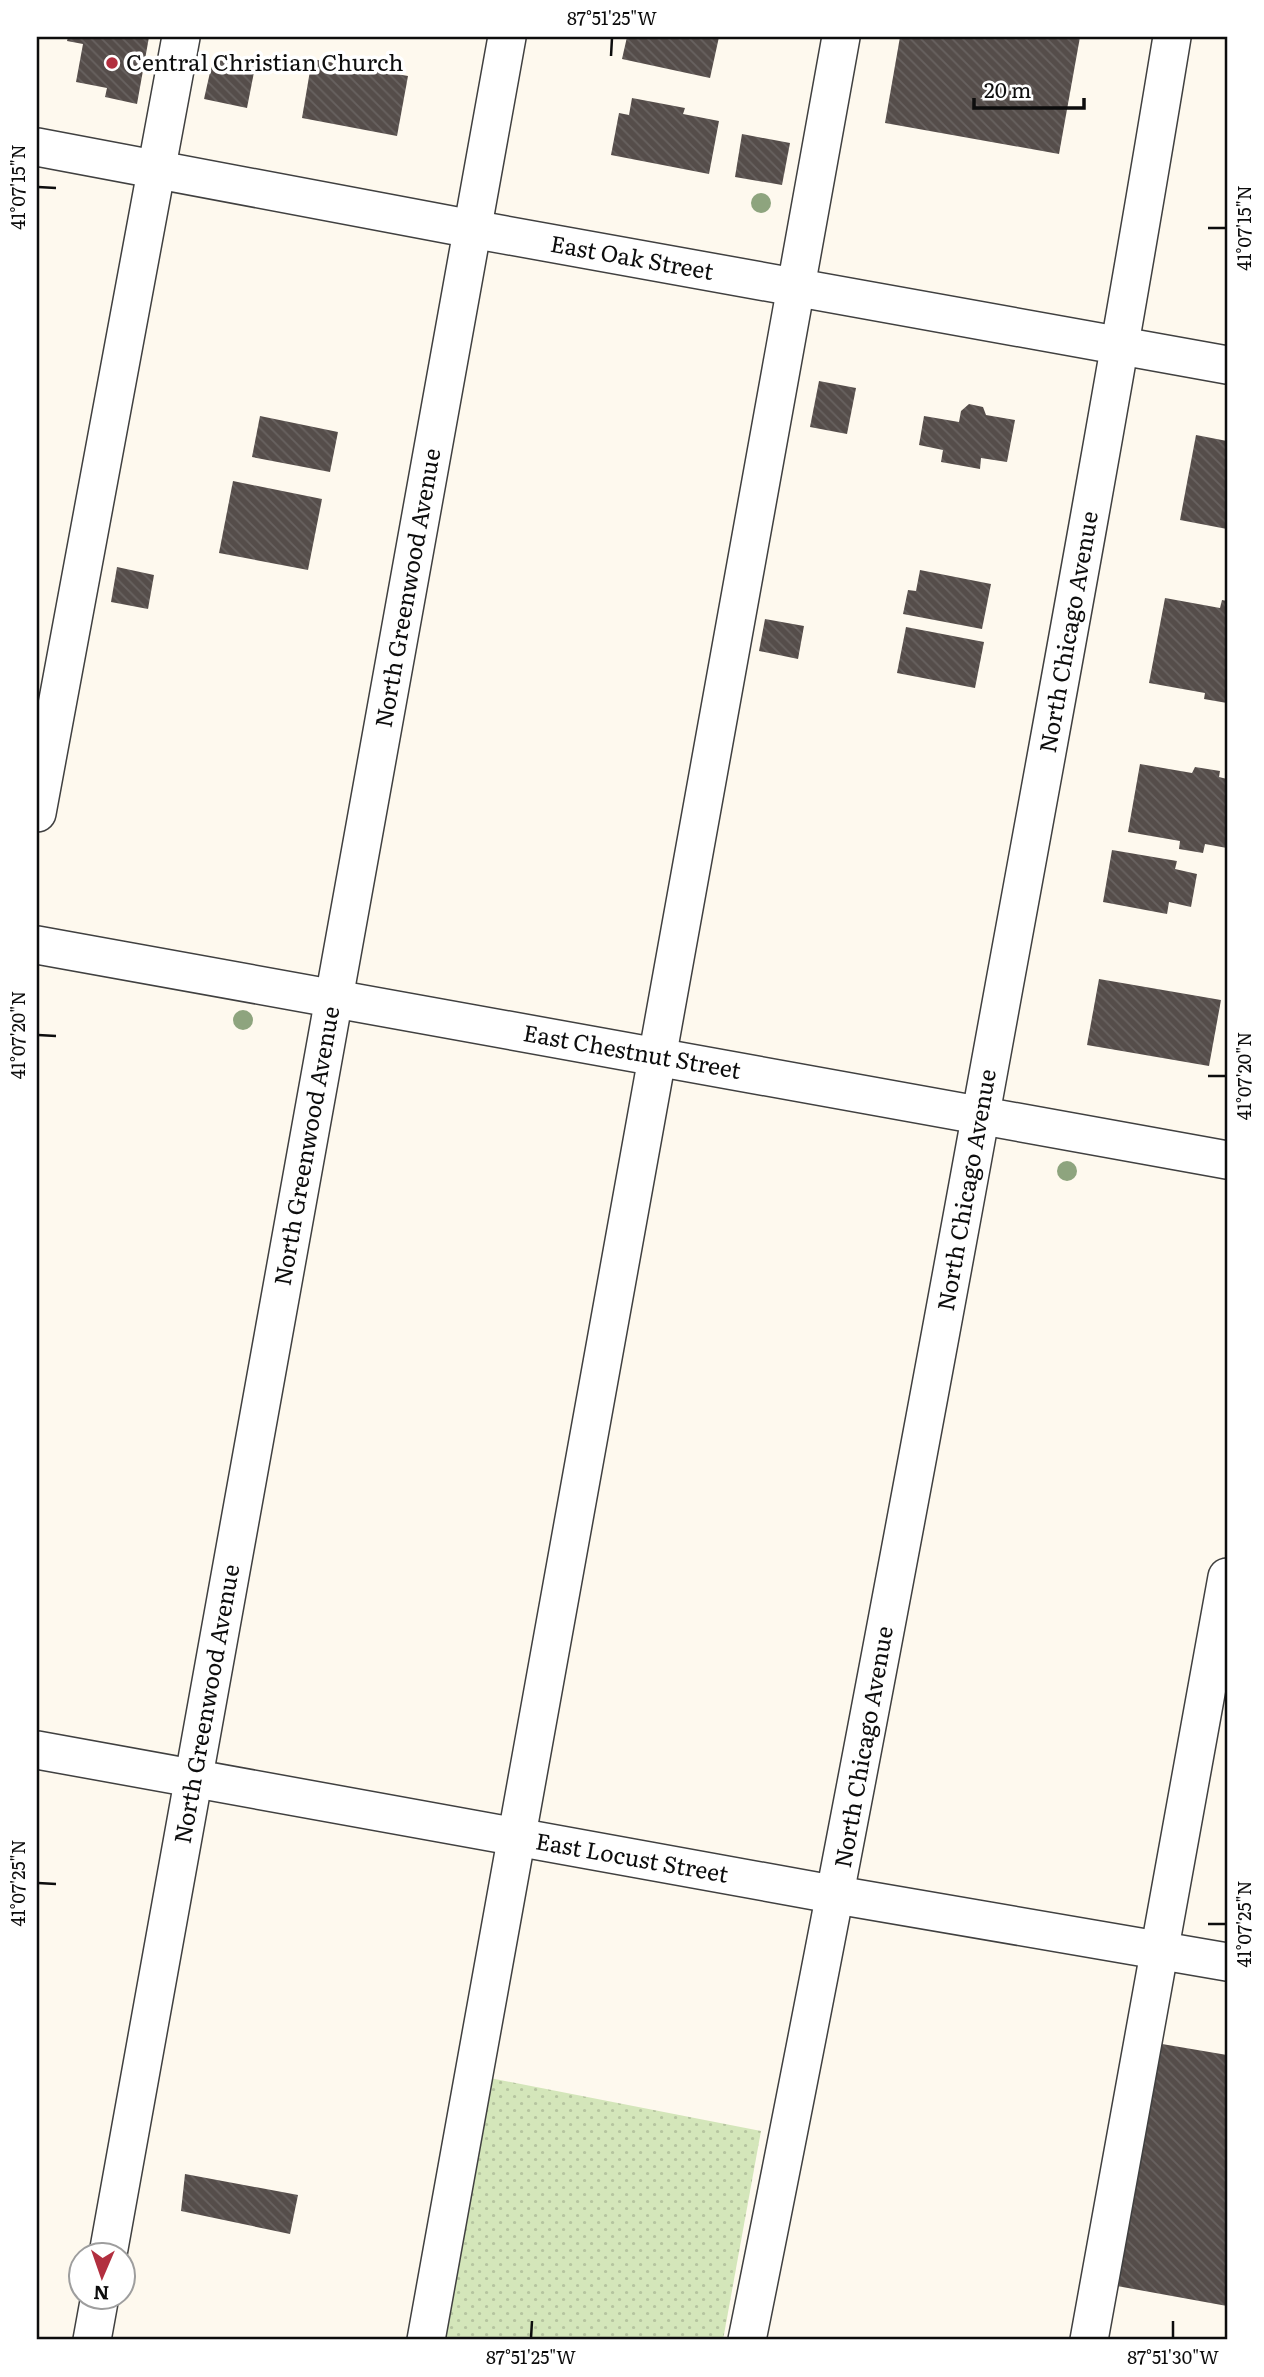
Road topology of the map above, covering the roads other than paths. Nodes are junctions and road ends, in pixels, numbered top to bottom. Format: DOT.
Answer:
graph roads {
  1 [pos="181,37"];
  2 [pos="507,37"];
  3 [pos="841,37"];
  4 [pos="1172,37"];
  5 [pos="37,147"];
  6 [pos="156,170"];
  7 [pos="472,229"];
  8 [pos="796,287"];
  9 [pos="1121,345"];
  10 [pos="1227,365"];
  11 [pos="37,813"];
  12 [pos="37,945"];
  13 [pos="334,999"];
  14 [pos="657,1057"];
  15 [pos="981,1115"];
  16 [pos="1227,1160"];
  17 [pos="1227,1577"];
  18 [pos="37,1750"];
  19 [pos="193,1778"];
  20 [pos="516,1837"];
  21 [pos="837,1895"];
  22 [pos="1160,1950"];
  23 [pos="1227,1962"];
  24 [pos="111,2240"];
  25 [pos="98,2310"];
  26 [pos="92,2340"];
  27 [pos="426,2340"];
  28 [pos="747,2340"];
  29 [pos="1089,2340"];
  1 -- 6 [label="street"];
  2 -- 7 [label="street, North Greenwood Avenue"];
  3 -- 8 [label="street"];
  4 -- 9 [label="street, North Chicago Avenue"];
  5 -- 6 [label="street, East Oak Street"];
  6 -- 7 [label="street, East Oak Street"];
  6 -- 11 [label="street"];
  7 -- 8 [label="street, East Oak Street"];
  7 -- 13 [label="street, North Greenwood Avenue"];
  8 -- 9 [label="street, East Oak Street"];
  8 -- 14 [label="street"];
  9 -- 10 [label="street, East Oak Street"];
  9 -- 15 [label="street, North Chicago Avenue"];
  12 -- 13 [label="street, East Chestnut Street"];
  13 -- 14 [label="street, East Chestnut Street"];
  13 -- 19 [label="street, North Greenwood Avenue"];
  14 -- 15 [label="street, East Chestnut Street"];
  14 -- 20 [label="street"];
  15 -- 16 [label="street, East Chestnut Street"];
  15 -- 21 [label="street, North Chicago Avenue"];
  17 -- 22 [label="street"];
  18 -- 19 [label="street, East Locust Street"];
  19 -- 20 [label="street, East Locust Street"];
  19 -- 24 [label="street, North Greenwood Avenue"];
  20 -- 21 [label="street, East Locust Street"];
  20 -- 27 [label="street"];
  21 -- 22 [label="street, East Locust Street"];
  21 -- 28 [label="street, North Chicago Avenue"];
  22 -- 23 [label="street, East Locust Street"];
  22 -- 29 [label="street"];
  25 -- 26 [label="street"];
}
